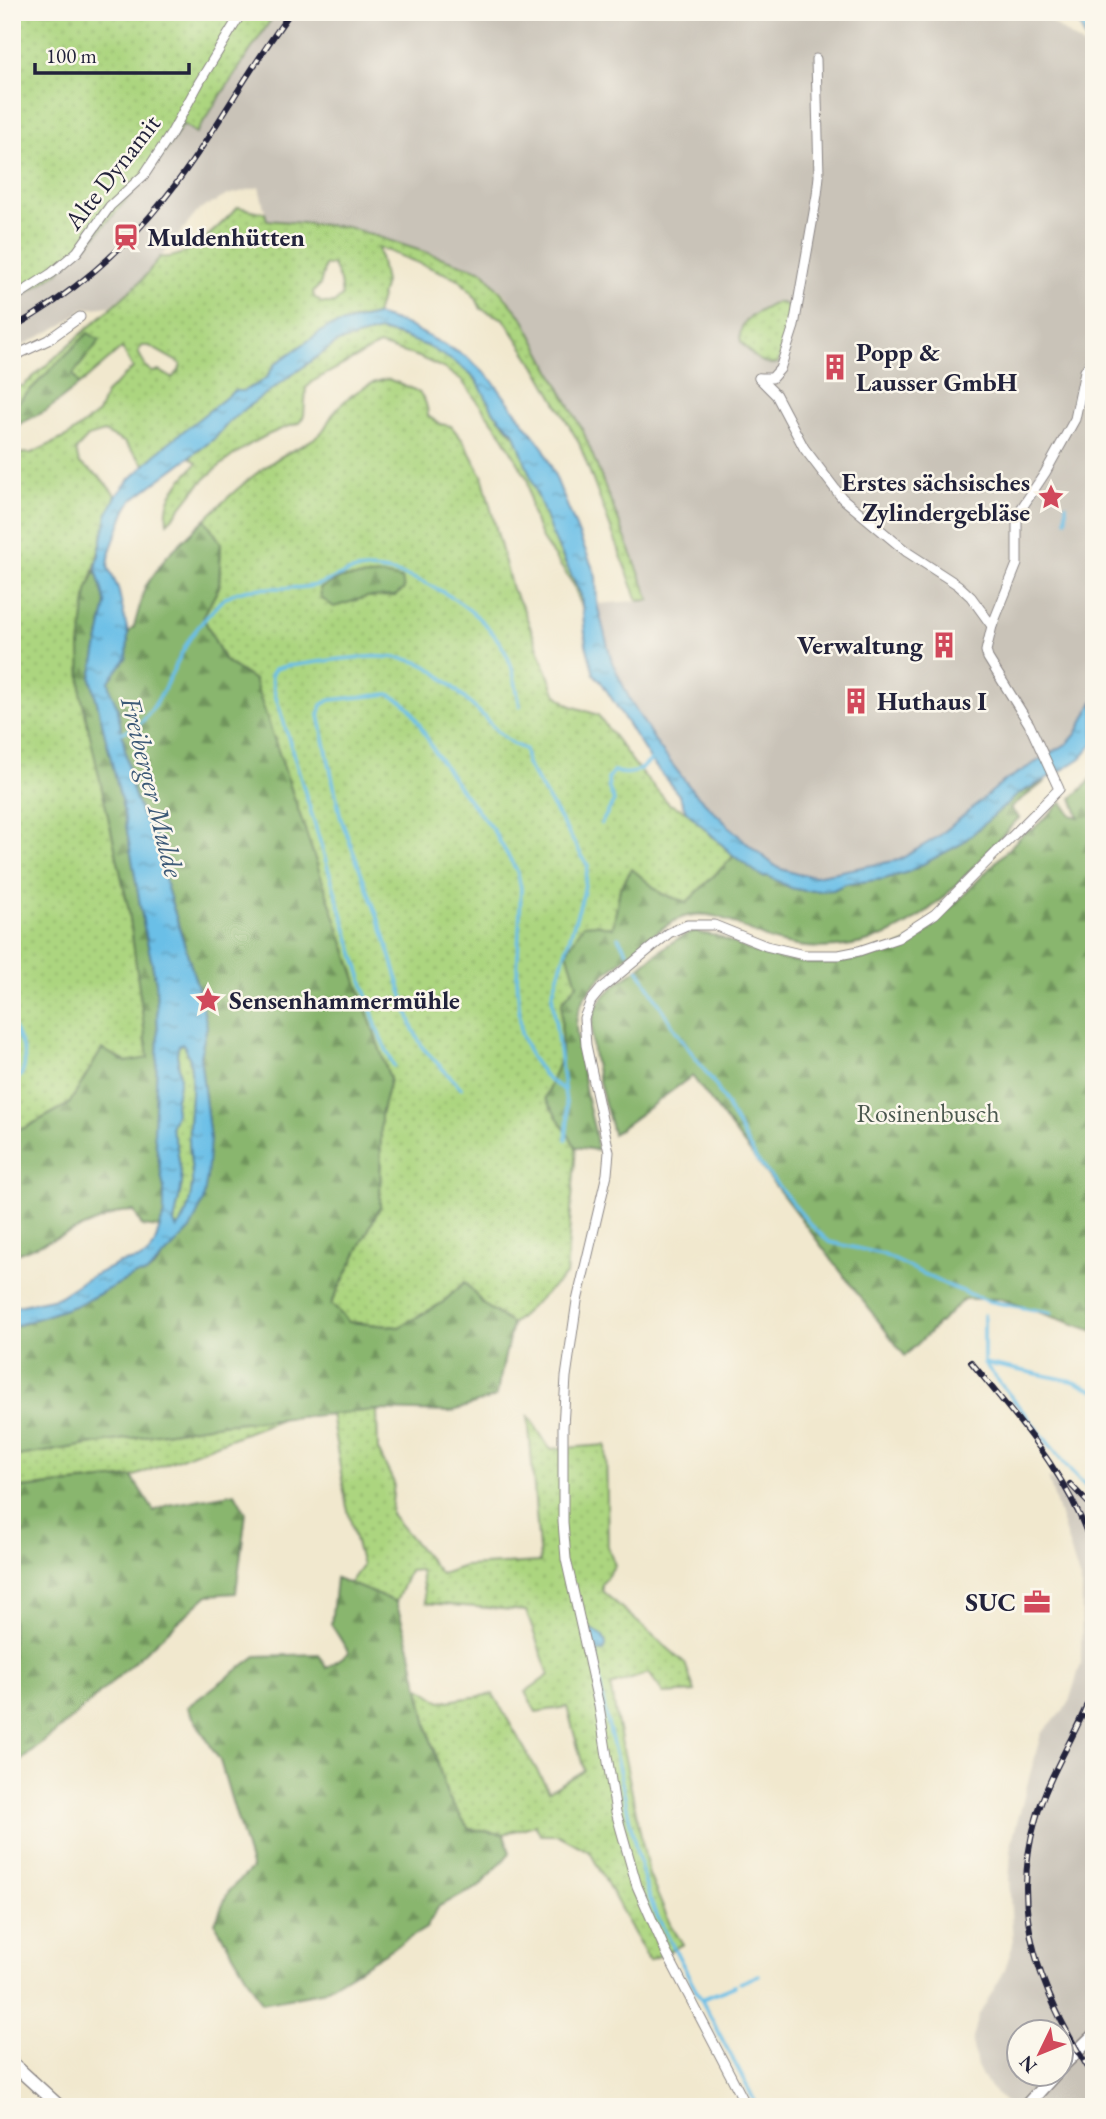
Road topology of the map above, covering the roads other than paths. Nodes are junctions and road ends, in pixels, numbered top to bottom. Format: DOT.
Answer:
graph roads {
  1 [pos="242,12"];
  2 [pos="816,59"];
  3 [pos="12,299"];
  4 [pos="80,317"];
  5 [pos="1094,356"];
  6 [pos="12,357"];
  7 [pos="992,626"];
  8 [pos="1094,2035"];
  9 [pos="1074,2054"];
  10 [pos="12,2063"];
  11 [pos="1042,2088"];
  12 [pos="60,2107"];
  13 [pos="747,2107"];
  14 [pos="1025,2107"];
  1 -- 3 [label="street, Alte Dynamit"];
  2 -- 7 [label="street"];
  4 -- 6 [label="street"];
  5 -- 7 [label="street"];
  7 -- 13 [label="street"];
  8 -- 9 [label="main road"];
  10 -- 12 [label="main road"];
  11 -- 14 [label="main road"];
}
